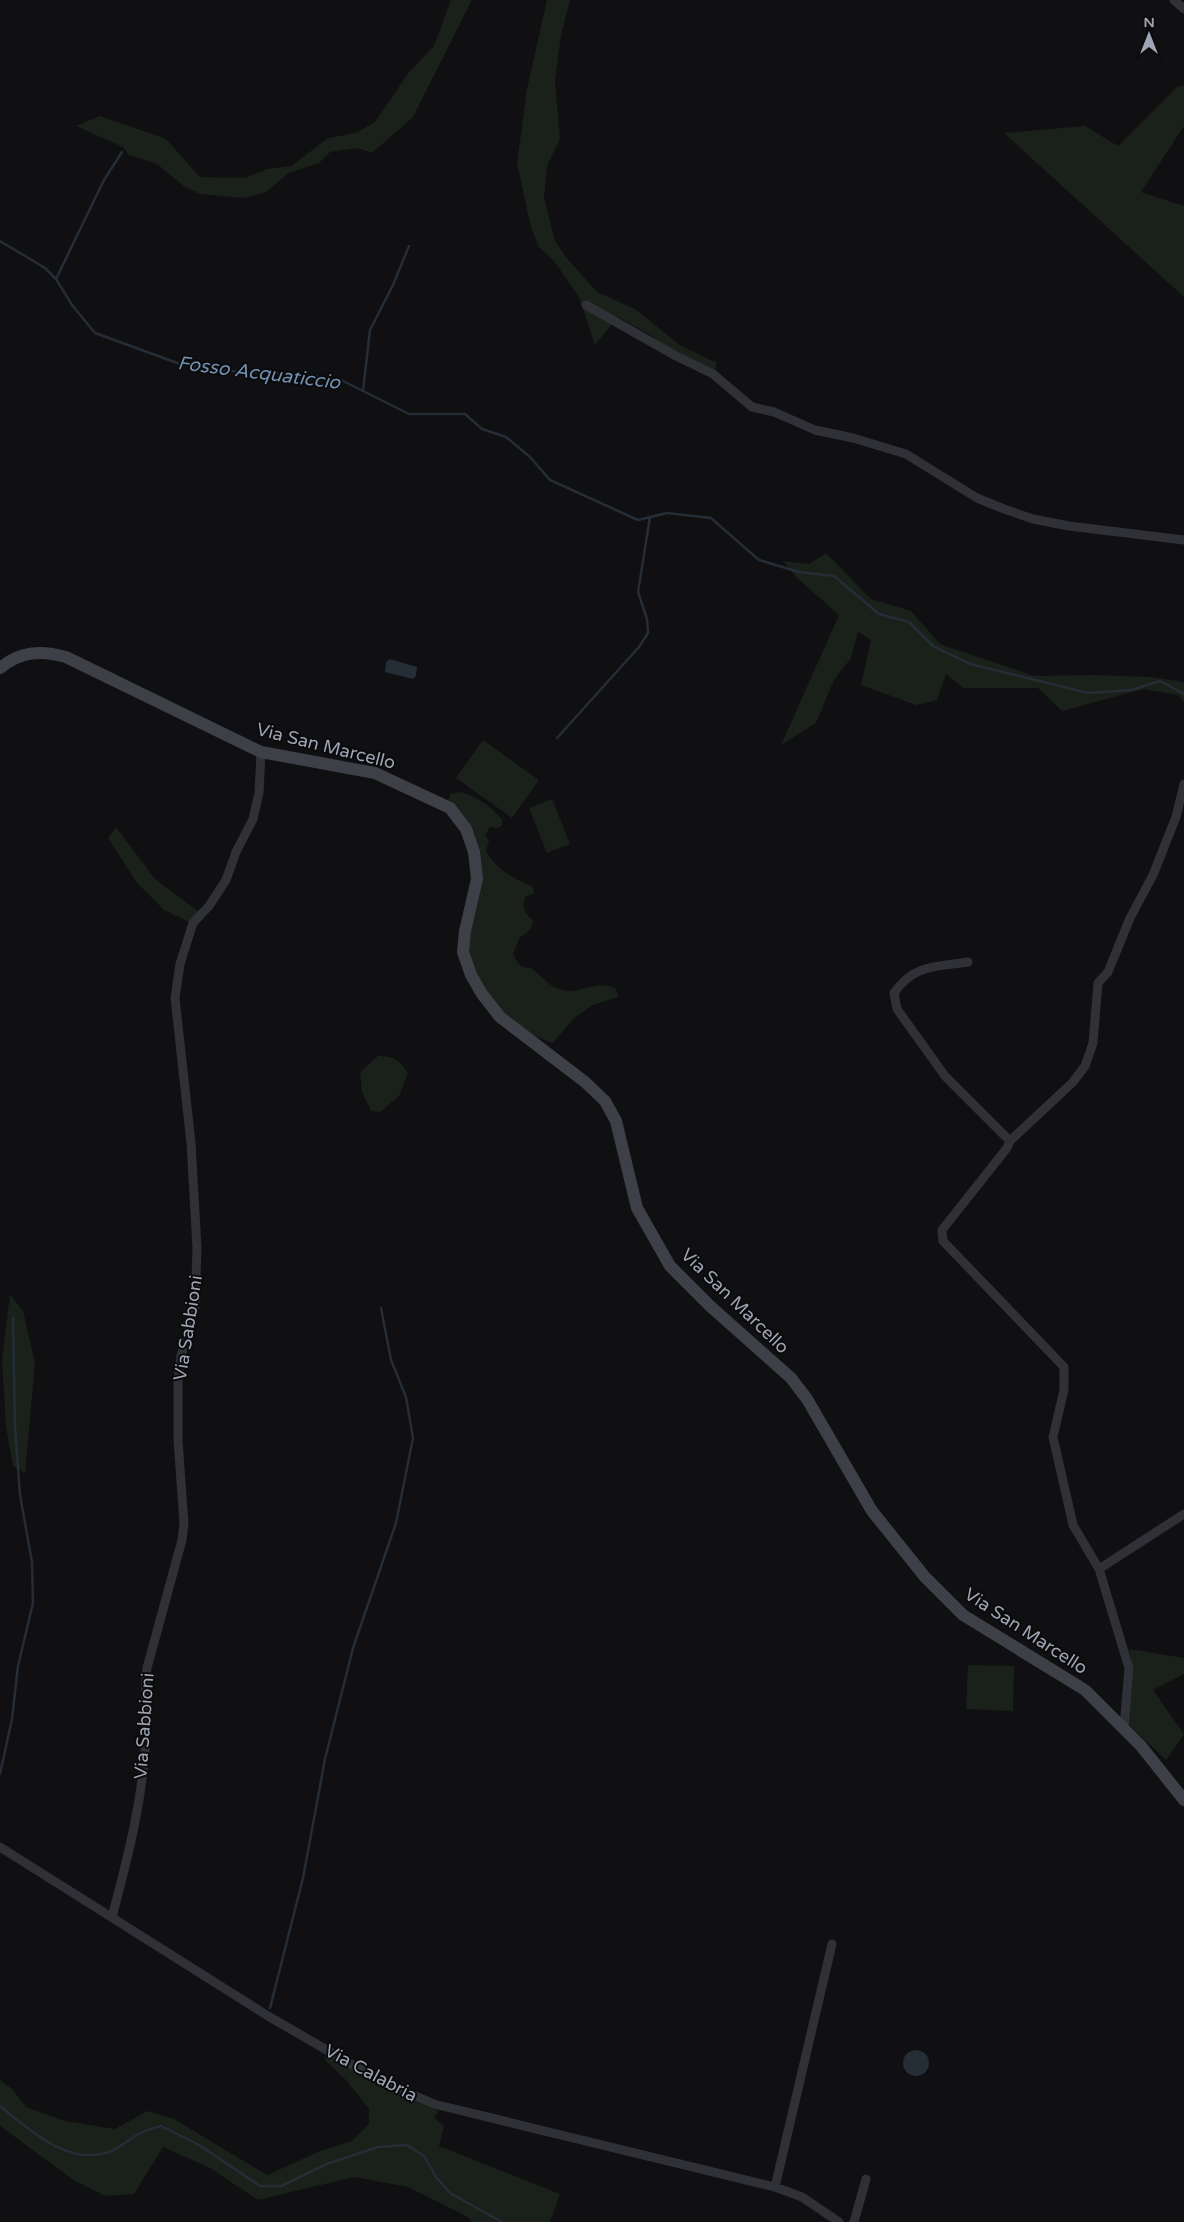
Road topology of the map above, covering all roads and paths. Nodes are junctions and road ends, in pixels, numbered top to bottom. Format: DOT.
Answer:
graph roads {
  1 [pos="1174,0"];
  2 [pos="1184,10"];
  3 [pos="586,305"];
  4 [pos="1184,540"];
  5 [pos="0,668"];
  6 [pos="260,752"];
  7 [pos="1184,784"];
  8 [pos="968,962"];
  9 [pos="1010,1140"];
  10 [pos="1184,1514"];
  11 [pos="1099,1570"];
  12 [pos="1124,1727"];
  13 [pos="1184,1800"];
  14 [pos="0,1847"];
  15 [pos="112,1917"];
  16 [pos="832,1944"];
  17 [pos="866,2179"];
  18 [pos="775,2187"];
  19 [pos="839,2222"];
  20 [pos="854,2222"];
  1 -- 2 [label="street"];
  3 -- 4 [label="street"];
  5 -- 6 [label="main road, Via San Marcello"];
  6 -- 12 [label="main road, Via San Marcello"];
  6 -- 15 [label="street, Via Sabbioni"];
  7 -- 9 [label="street"];
  8 -- 9 [label="street"];
  9 -- 11 [label="street"];
  10 -- 11 [label="street"];
  11 -- 12 [label="street"];
  12 -- 13 [label="main road, Via San Marcello"];
  14 -- 15 [label="street, Via Calabria"];
  15 -- 18 [label="street, Via Calabria"];
  16 -- 18 [label="street"];
  17 -- 20 [label="street"];
  18 -- 19 [label="street, Via Calabria"];
}
